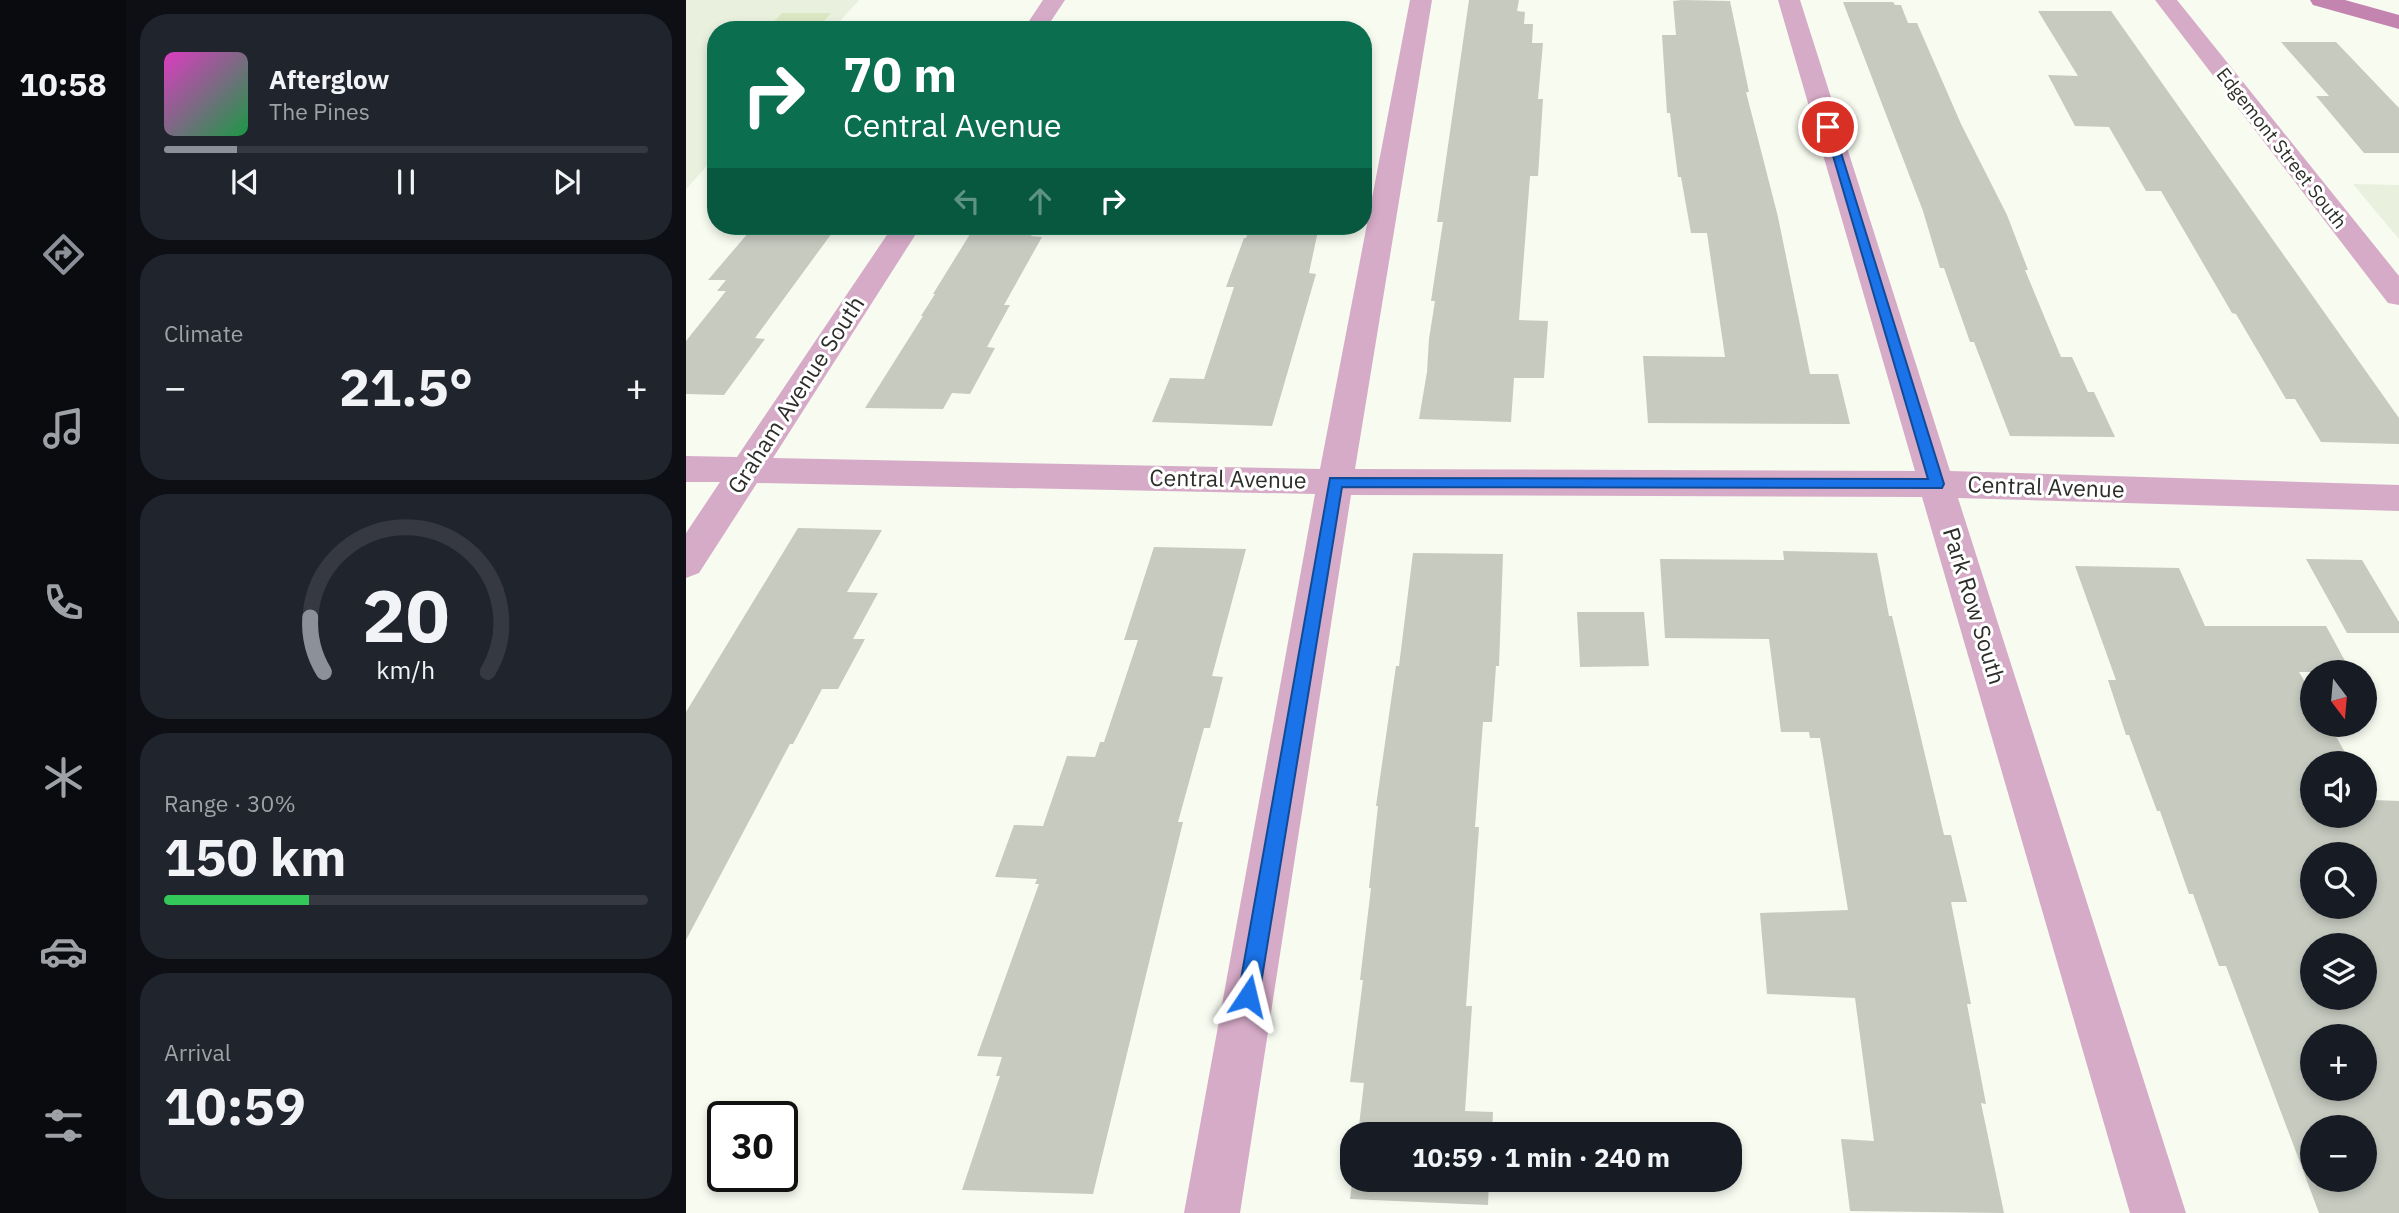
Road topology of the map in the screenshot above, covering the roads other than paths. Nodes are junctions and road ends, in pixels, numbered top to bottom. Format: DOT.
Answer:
graph roads {
  1 [pos="1054,0"];
  2 [pos="1421,0"];
  3 [pos="1789,0"];
  4 [pos="2166,0"];
  5 [pos="2321,0"];
  6 [pos="1040,21"];
  7 [pos="2399,22"];
  8 [pos="900,235"];
  9 [pos="2399,296"];
  10 [pos="686,469"];
  11 [pos="748,469"];
  12 [pos="1335,482"];
  13 [pos="1937,484"];
  14 [pos="2399,498"];
  15 [pos="686,564"];
  16 [pos="1212,1213"];
  17 [pos="2158,1213"];
  1 -- 6 [label="street"];
  2 -- 12 [label="street"];
  3 -- 13 [label="street, Park Row South"];
  4 -- 9 [label="street, Edgemont Street South"];
  5 -- 7 [label="main road"];
  8 -- 11 [label="street, Graham Avenue South"];
  10 -- 11 [label="street, Central Avenue"];
  11 -- 12 [label="street, Central Avenue"];
  11 -- 15 [label="street, Graham Avenue South"];
  12 -- 13 [label="street, Central Avenue"];
  12 -- 16 [label="street"];
  13 -- 14 [label="street, Central Avenue"];
  13 -- 17 [label="street, Park Row South"];
}
